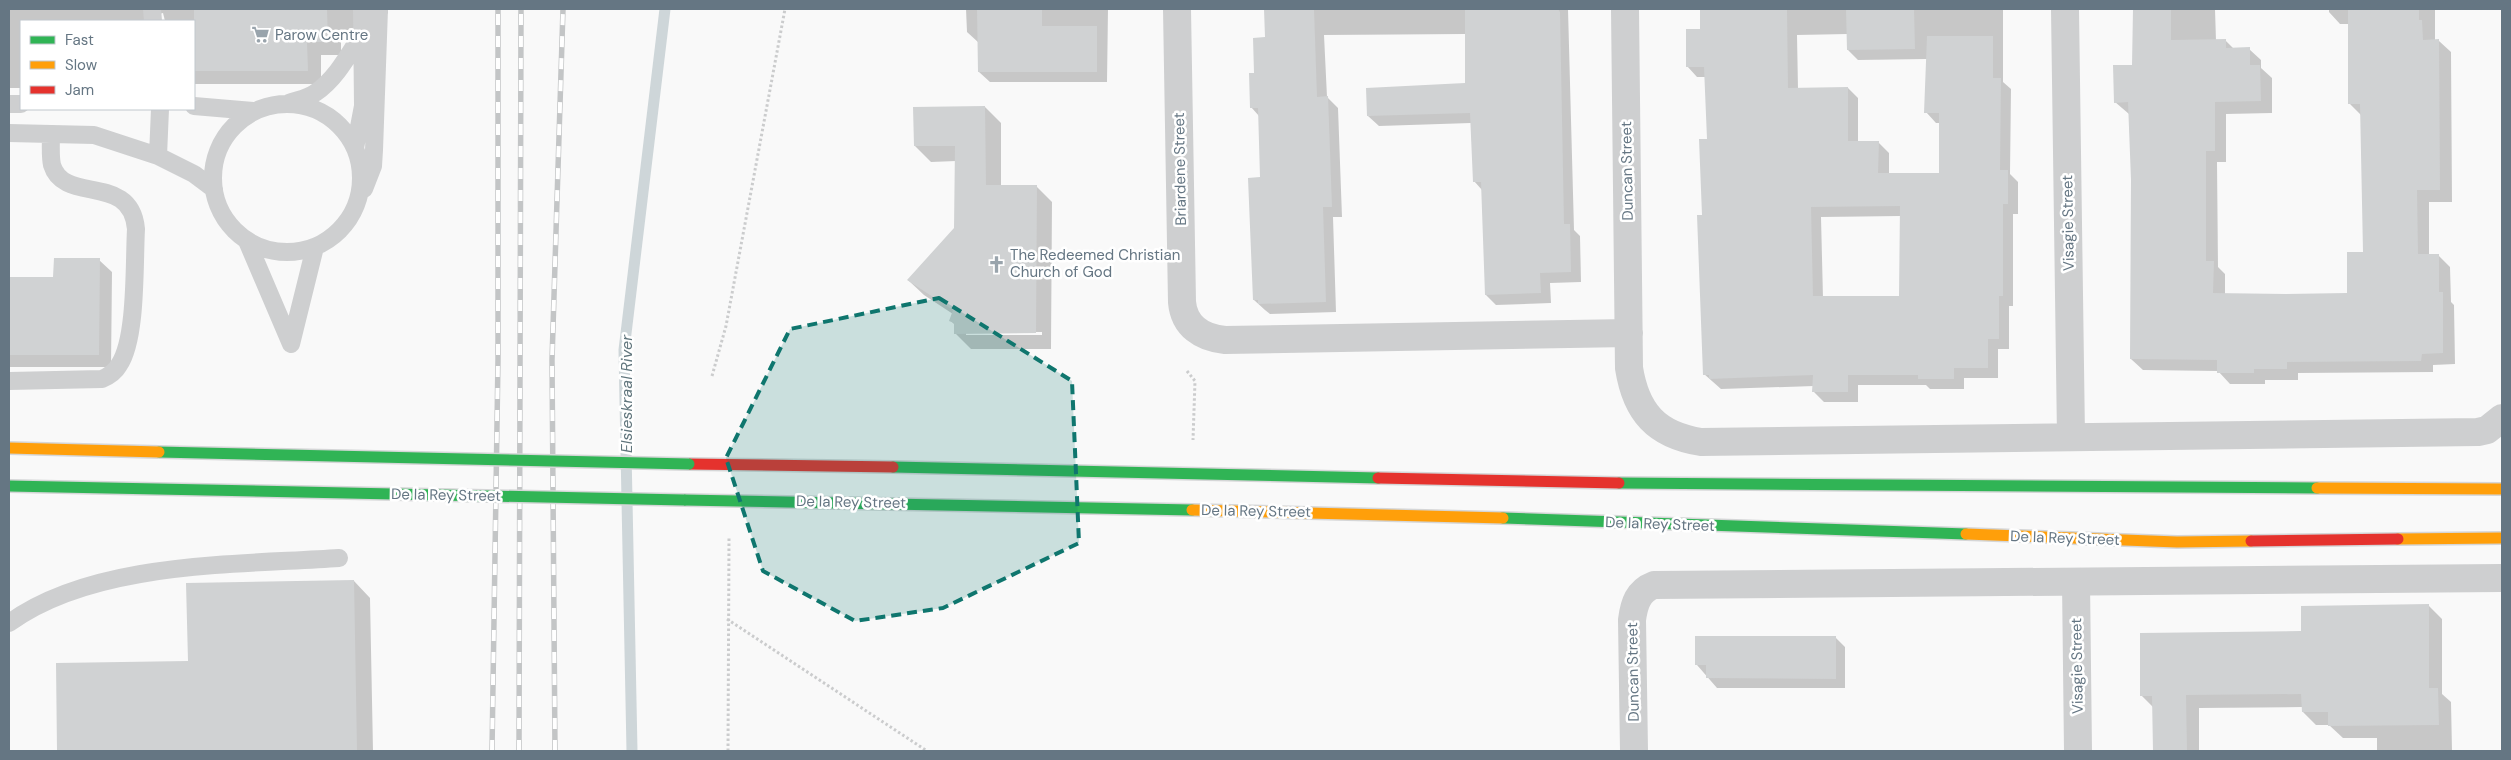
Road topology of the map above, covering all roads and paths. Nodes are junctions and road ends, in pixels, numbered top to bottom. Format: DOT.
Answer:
graph roads {
  1 [pos="362,9"];
  2 [pos="379,9"];
  3 [pos="785,9"];
  4 [pos="1177,9"];
  5 [pos="1625,9"];
  6 [pos="2065,9"];
  7 [pos="362,33"];
  8 [pos="287,103"];
  9 [pos="195,106"];
  10 [pos="160,110"];
  11 [pos="253,112"];
  12 [pos="9,133"];
  13 [pos="51,134"];
  14 [pos="355,148"];
  15 [pos="158,156"];
  16 [pos="214,189"];
  17 [pos="358,200"];
  18 [pos="247,241"];
  19 [pos="315,247"];
  20 [pos="1629,333"];
  21 [pos="1187,370"];
  22 [pos="712,376"];
  23 [pos="9,381"];
  24 [pos="2502,418"];
  25 [pos="2070,437"];
  26 [pos="1192,445"];
  27 [pos="9,448"];
  28 [pos="9,486"];
  29 [pos="2502,489"];
  30 [pos="729,530"];
  31 [pos="2502,538"];
  32 [pos="339,558"];
  33 [pos="2502,578"];
  34 [pos="2076,582"];
  35 [pos="727,619"];
  36 [pos="9,623"];
  37 [pos="728,751"];
  38 [pos="927,751"];
  39 [pos="1634,751"];
  40 [pos="2078,751"];
  1 -- 7 [label="lane"];
  2 -- 17 [label="lane"];
  3 -- 22 [label="path"];
  4 -- 20 [label="street, Briardene Street"];
  5 -- 20 [label="street, Duncan Street"];
  6 -- 25 [label="street, Visagie Street"];
  7 -- 8 [label="lane"];
  7 -- 14 [label="lane"];
  8 -- 11 [label="lane"];
  8 -- 14 [label="lane"];
  9 -- 11 [label="lane"];
  10 -- 15 [label="lane"];
  11 -- 16 [label="lane"];
  12 -- 13 [label="lane"];
  13 -- 15 [label="lane"];
  13 -- 23 [label="lane"];
  14 -- 17 [label="lane"];
  15 -- 16 [label="lane"];
  16 -- 18 [label="lane"];
  17 -- 19 [label="lane"];
  18 -- 19 [label="lane"];
  18 -- 19 [label="lane"];
  20 -- 25 [label="street"];
  21 -- 26 [label="path"];
  24 -- 25 [label="street"];
  27 -- 29 [label="main road, bridge"];
  28 -- 31 [label="main road, De la Rey Street, bridge"];
  30 -- 35 [label="path"];
  32 -- 36 [label="lane"];
  33 -- 34 [label="street"];
  34 -- 39 [label="street, Duncan Street"];
  34 -- 40 [label="street, Visagie Street"];
  35 -- 37 [label="path"];
  35 -- 38 [label="path"];
}
